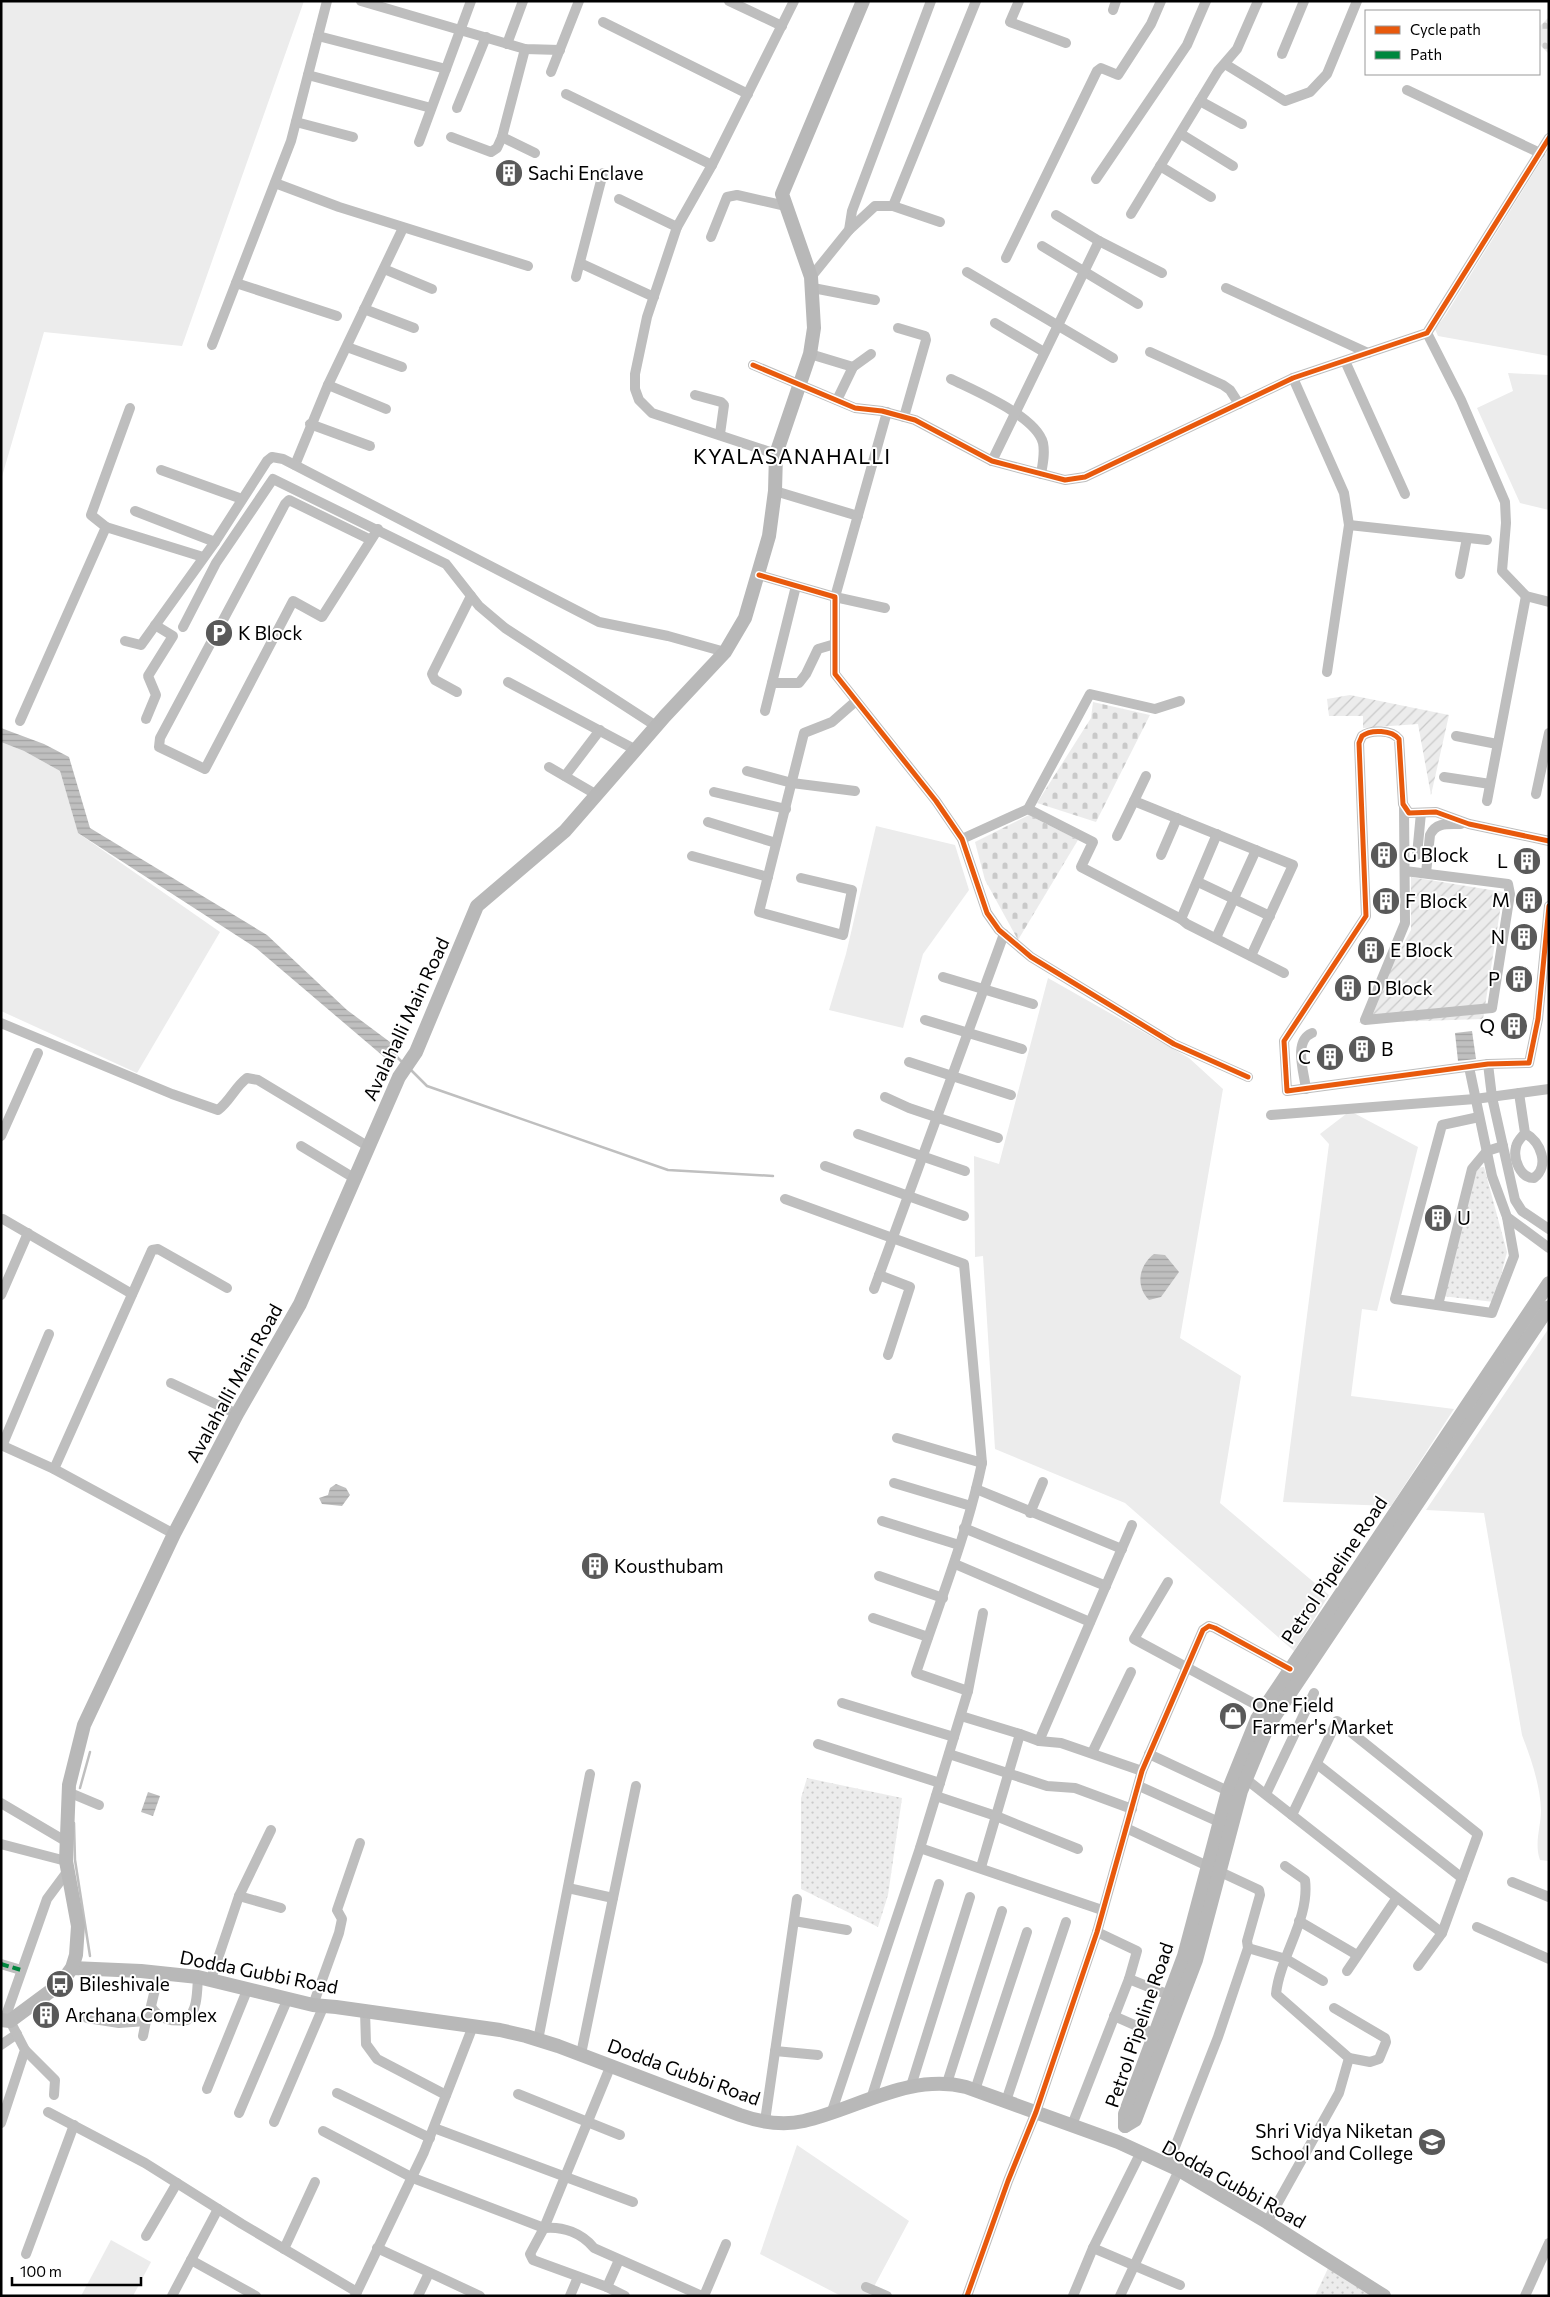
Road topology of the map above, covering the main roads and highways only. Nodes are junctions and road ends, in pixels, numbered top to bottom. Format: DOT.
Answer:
graph roads {
  1 [pos="862,1"];
  2 [pos="1549,1283"];
  3 [pos="1549,1307"];
  4 [pos="1240,1774"];
  5 [pos="1214,1868"];
  6 [pos="72,1968"];
  7 [pos="5,2021"];
  8 [pos="1384,2296"];
  1 -- 6 [label="main road, Avalahalli Main Road"];
  2 -- 4 [label="main road, Petrol Pipeline Road"];
  3 -- 4 [label="main road, Petrol Pipeline Road"];
  4 -- 5 [label="main road, Petrol Pipeline Road"];
  4 -- 5 [label="main road, Petrol Pipeline Road"];
  5 -- 5 [label="main road, Petrol Pipeline Road"];
  6 -- 7 [label="main road"];
  6 -- 8 [label="main road, Dodda Gubbi Road"];
}
